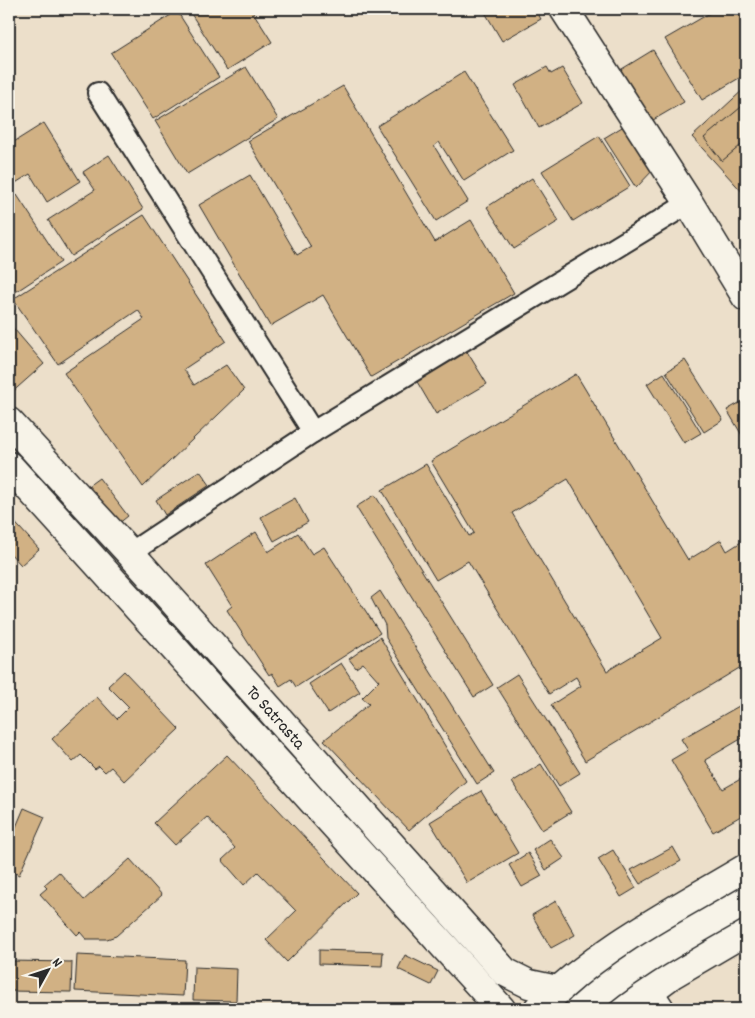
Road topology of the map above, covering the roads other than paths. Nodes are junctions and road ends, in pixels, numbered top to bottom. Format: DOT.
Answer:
graph roads {
  1 [pos="564,9"];
  2 [pos="98,93"];
  3 [pos="689,203"];
  4 [pos="746,297"];
  5 [pos="9,422"];
  6 [pos="313,432"];
  7 [pos="9,466"];
  8 [pos="130,553"];
  9 [pos="107,573"];
  10 [pos="746,868"];
  11 [pos="746,901"];
  12 [pos="746,931"];
  13 [pos="558,990"];
  14 [pos="654,1000"];
  15 [pos="501,1009"];
  16 [pos="538,1009"];
  17 [pos="581,1009"];
  18 [pos="626,1009"];
  1 -- 3 [label="street"];
  2 -- 6 [label="street"];
  3 -- 4 [label="street"];
  3 -- 6 [label="street"];
  5 -- 8 [label="street, To Satrasta"];
  6 -- 8 [label="street"];
  7 -- 9 [label="street"];
  8 -- 9 [label="street"];
  8 -- 13 [label="street, To Satrasta"];
  9 -- 15 [label="street"];
  10 -- 13 [label="street"];
  11 -- 17 [label="street, bridge"];
  12 -- 14 [label="street"];
  13 -- 16 [label="street"];
  13 -- 18 [label="street, To Satrasta"];
  14 -- 18 [label="street"];
}
